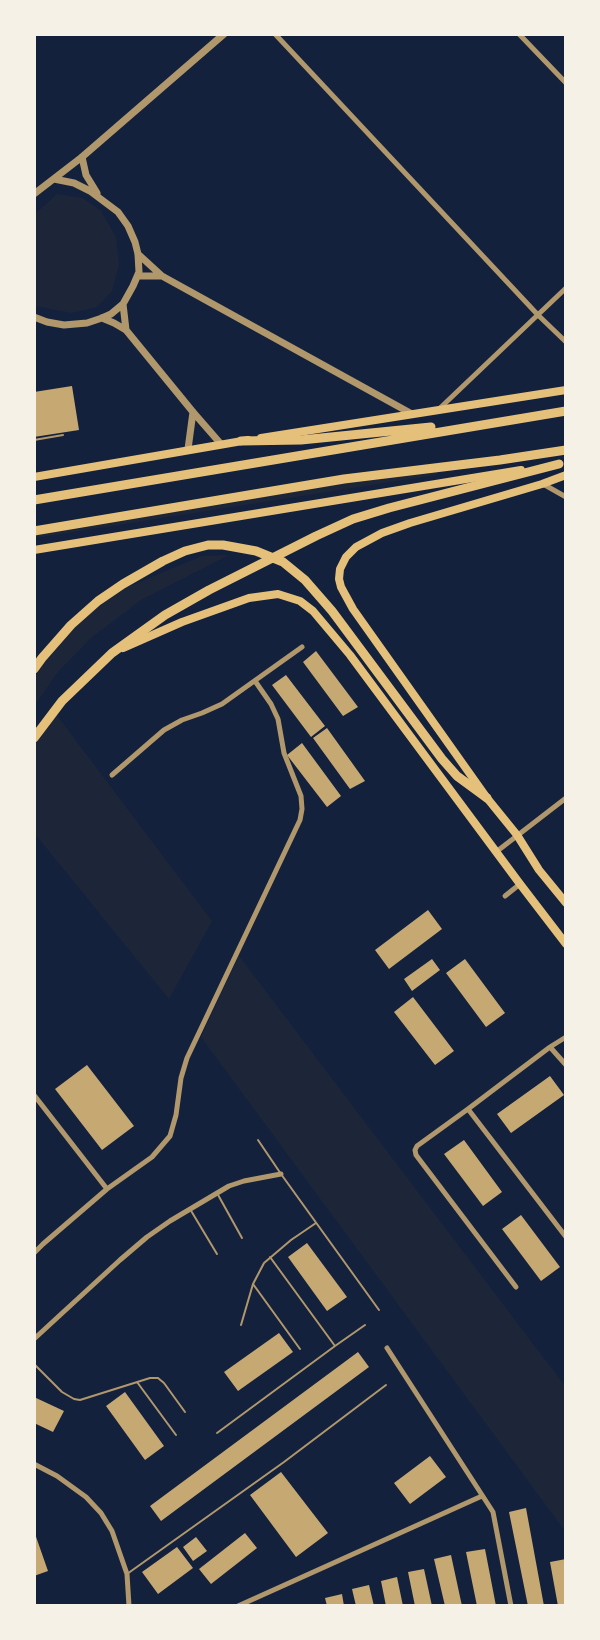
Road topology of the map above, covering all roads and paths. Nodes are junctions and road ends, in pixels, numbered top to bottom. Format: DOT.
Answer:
graph roads {
  1 [pos="224,34"];
  2 [pos="275,34"];
  3 [pos="519,34"];
  4 [pos="566,83"];
  5 [pos="82,157"];
  6 [pos="54,179"];
  7 [pos="34,194"];
  8 [pos="98,196"];
  9 [pos="138,254"];
  10 [pos="138,276"];
  11 [pos="162,276"];
  12 [pos="566,288"];
  13 [pos="123,304"];
  14 [pos="538,315"];
  15 [pos="34,317"];
  16 [pos="102,318"];
  17 [pos="126,330"];
  18 [pos="566,342"];
  19 [pos="566,390"];
  20 [pos="437,411"];
  21 [pos="566,411"];
  22 [pos="193,412"];
  23 [pos="413,415"];
  24 [pos="478,424"];
  25 [pos="63,435"];
  26 [pos="34,440"];
  27 [pos="241,441"];
  28 [pos="220,444"];
  29 [pos="188,449"];
  30 [pos="566,450"];
  31 [pos="562,463"];
  32 [pos="566,475"];
  33 [pos="34,477"];
  34 [pos="542,484"];
  35 [pos="566,497"];
  36 [pos="34,500"];
  37 [pos="34,531"];
  38 [pos="34,550"];
  39 [pos="302,647"];
  40 [pos="112,653"];
  41 [pos="34,669"];
  42 [pos="255,681"];
  43 [pos="34,738"];
  44 [pos="112,775"];
  45 [pos="487,798"];
  46 [pos="566,798"];
  47 [pos="517,835"];
  48 [pos="495,852"];
  49 [pos="520,884"];
  50 [pos="505,896"];
  51 [pos="566,903"];
  52 [pos="566,944"];
  53 [pos="566,1037"];
  54 [pos="550,1047"];
  55 [pos="566,1065"];
  56 [pos="34,1095"];
  57 [pos="468,1109"];
  58 [pos="258,1140"];
  59 [pos="281,1174"];
  60 [pos="107,1189"];
  61 [pos="217,1193"];
  62 [pos="190,1209"];
  63 [pos="316,1223"];
  64 [pos="566,1237"];
  65 [pos="242,1238"];
  66 [pos="34,1253"];
  67 [pos="217,1254"];
  68 [pos="270,1257"];
  69 [pos="253,1284"];
  70 [pos="516,1287"];
  71 [pos="379,1310"];
  72 [pos="241,1324"];
  73 [pos="365,1325"];
  74 [pos="34,1339"];
  75 [pos="335,1346"];
  76 [pos="387,1348"];
  77 [pos="300,1349"];
  78 [pos="34,1364"];
  79 [pos="137,1382"];
  80 [pos="386,1385"];
  81 [pos="185,1412"];
  82 [pos="217,1433"];
  83 [pos="176,1435"];
  84 [pos="34,1464"];
  85 [pos="482,1496"];
  86 [pos="127,1574"];
  87 [pos="129,1605"];
  88 [pos="238,1605"];
  89 [pos="511,1605"];
  1 -- 5 [label="street"];
  2 -- 14 [label="street"];
  3 -- 4 [label="street"];
  5 -- 6 [label="street"];
  5 -- 8 [label="street"];
  6 -- 7 [label="street"];
  6 -- 8 [label="street"];
  8 -- 9 [label="street"];
  9 -- 10 [label="street"];
  9 -- 11 [label="street"];
  10 -- 11 [label="street"];
  10 -- 13 [label="street"];
  11 -- 23 [label="street"];
  12 -- 14 [label="street"];
  13 -- 16 [label="street"];
  13 -- 17 [label="street"];
  14 -- 18 [label="street"];
  14 -- 20 [label="street"];
  15 -- 16 [label="street"];
  16 -- 17 [label="street"];
  17 -- 22 [label="street"];
  19 -- 20 [label="main road"];
  20 -- 23 [label="main road"];
  21 -- 24 [label="highway"];
  22 -- 28 [label="street"];
  22 -- 29 [label="street"];
  23 -- 27 [label="main road"];
  24 -- 27 [label="highway"];
  24 -- 36 [label="highway"];
  25 -- 26 [label="lane"];
  27 -- 28 [label="main road"];
  28 -- 29 [label="main road"];
  29 -- 33 [label="main road"];
  30 -- 37 [label="highway"];
  31 -- 38 [label="main road"];
  31 -- 40 [label="highway"];
  32 -- 34 [label="main road"];
  34 -- 35 [label="street"];
  34 -- 45 [label="main road"];
  39 -- 42 [label="street"];
  40 -- 43 [label="highway"];
  40 -- 48 [label="main road"];
  41 -- 45 [label="highway"];
  42 -- 44 [label="street"];
  42 -- 60 [label="street"];
  45 -- 47 [label="main road"];
  46 -- 47 [label="street"];
  47 -- 48 [label="street"];
  47 -- 51 [label="main road"];
  48 -- 49 [label="main road"];
  49 -- 50 [label="street"];
  49 -- 52 [label="main road"];
  53 -- 54 [label="street"];
  54 -- 55 [label="street"];
  54 -- 57 [label="street"];
  56 -- 60 [label="street"];
  57 -- 64 [label="street"];
  57 -- 70 [label="street"];
  58 -- 59 [label="lane"];
  59 -- 61 [label="street"];
  59 -- 63 [label="lane"];
  60 -- 66 [label="street"];
  61 -- 62 [label="street"];
  61 -- 65 [label="lane"];
  62 -- 67 [label="lane"];
  62 -- 74 [label="street"];
  63 -- 68 [label="lane"];
  63 -- 71 [label="lane"];
  68 -- 69 [label="lane"];
  68 -- 75 [label="lane"];
  69 -- 72 [label="lane"];
  69 -- 77 [label="lane"];
  73 -- 75 [label="lane"];
  75 -- 82 [label="lane"];
  76 -- 85 [label="street"];
  78 -- 79 [label="lane"];
  79 -- 81 [label="lane"];
  79 -- 83 [label="lane"];
  80 -- 86 [label="lane"];
  84 -- 86 [label="street"];
  85 -- 88 [label="street"];
  85 -- 89 [label="street"];
  86 -- 87 [label="street"];
}
